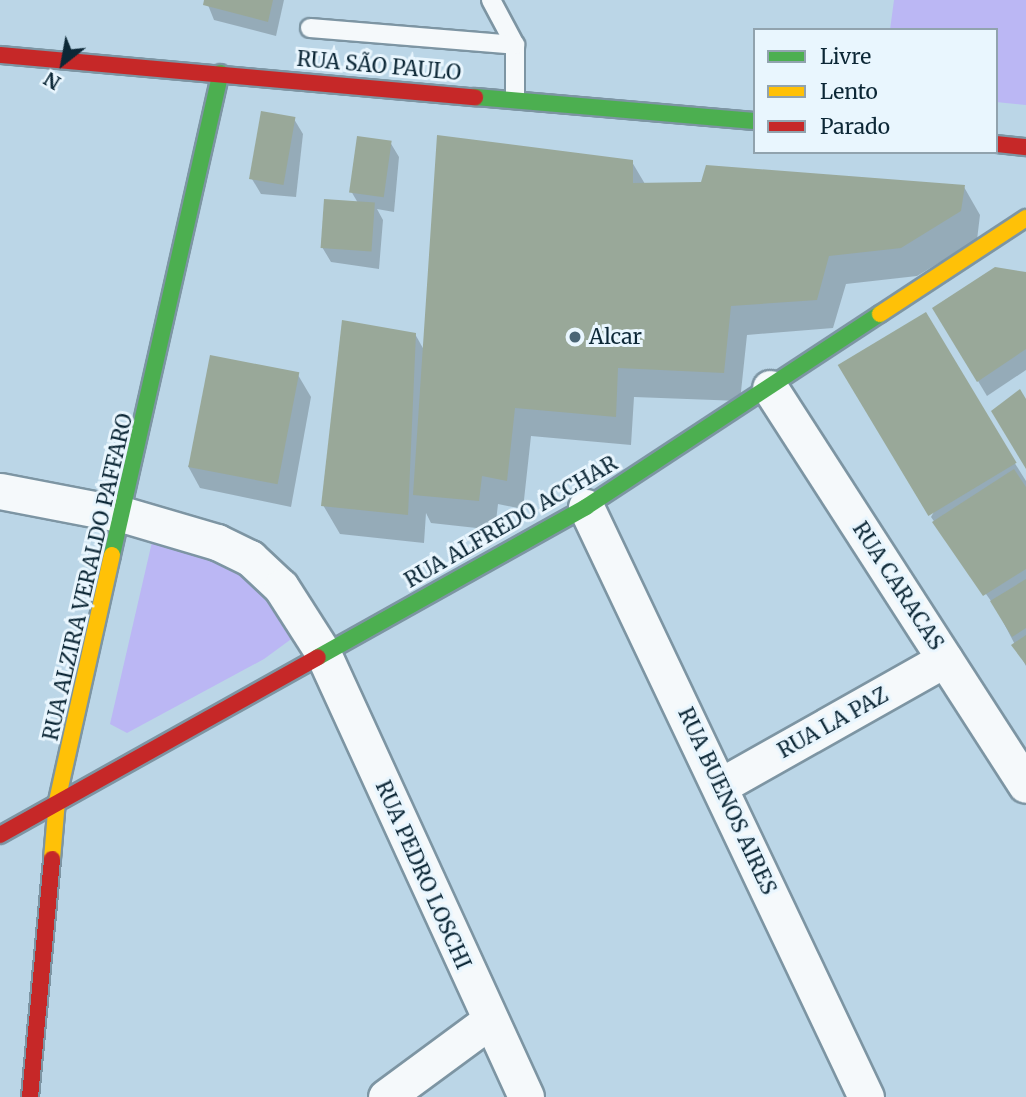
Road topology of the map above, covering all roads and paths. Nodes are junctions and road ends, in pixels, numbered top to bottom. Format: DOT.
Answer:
graph roads {
  1 [pos="491,0"];
  2 [pos="310,28"];
  3 [pos="515,45"];
  4 [pos="0,55"];
  5 [pos="221,73"];
  6 [pos="514,99"];
  7 [pos="753,121"];
  8 [pos="998,144"];
  9 [pos="1026,147"];
  10 [pos="1026,218"];
  11 [pos="770,388"];
  12 [pos="0,491"];
  13 [pos="586,507"];
  14 [pos="125,515"];
  15 [pos="322,652"];
  16 [pos="945,659"];
  17 [pos="1026,785"];
  18 [pos="720,786"];
  19 [pos="57,801"];
  20 [pos="0,835"];
  21 [pos="489,1021"];
  22 [pos="30,1097"];
  23 [pos="386,1097"];
  24 [pos="526,1097"];
  25 [pos="866,1097"];
  1 -- 3 [label="lane"];
  2 -- 3 [label="lane"];
  3 -- 6 [label="lane"];
  4 -- 5 [label="street, RUA SÃO PAULO"];
  5 -- 6 [label="street, RUA SÃO PAULO"];
  5 -- 14 [label="street, RUA ALZIRA VERALDO PAFFARO"];
  6 -- 7 [label="street, RUA SÃO PAULO"];
  8 -- 9 [label="street"];
  10 -- 11 [label="street, RUA ALFREDO ACCHAR"];
  11 -- 13 [label="street, RUA ALFREDO ACCHAR"];
  11 -- 16 [label="street, RUA CARACAS"];
  12 -- 14 [label="street, RUA PEDRO LOSCHI"];
  13 -- 15 [label="street, RUA ALFREDO ACCHAR"];
  13 -- 18 [label="street, RUA BUENOS AIRES"];
  14 -- 15 [label="street, RUA PEDRO LOSCHI"];
  14 -- 19 [label="street, RUA ALZIRA VERALDO PAFFARO"];
  15 -- 19 [label="street, RUA ALFREDO ACCHAR"];
  15 -- 21 [label="street, RUA PEDRO LOSCHI"];
  16 -- 17 [label="street, RUA CARACAS"];
  16 -- 18 [label="street, RUA LA PAZ"];
  18 -- 25 [label="street, RUA BUENOS AIRES"];
  19 -- 20 [label="street, RUA ALFREDO ACCHAR"];
  19 -- 22 [label="street, RUA ALZIRA VERALDO PAFFARO"];
  21 -- 23 [label="street"];
  21 -- 24 [label="street, RUA PEDRO LOSCHI"];
}
